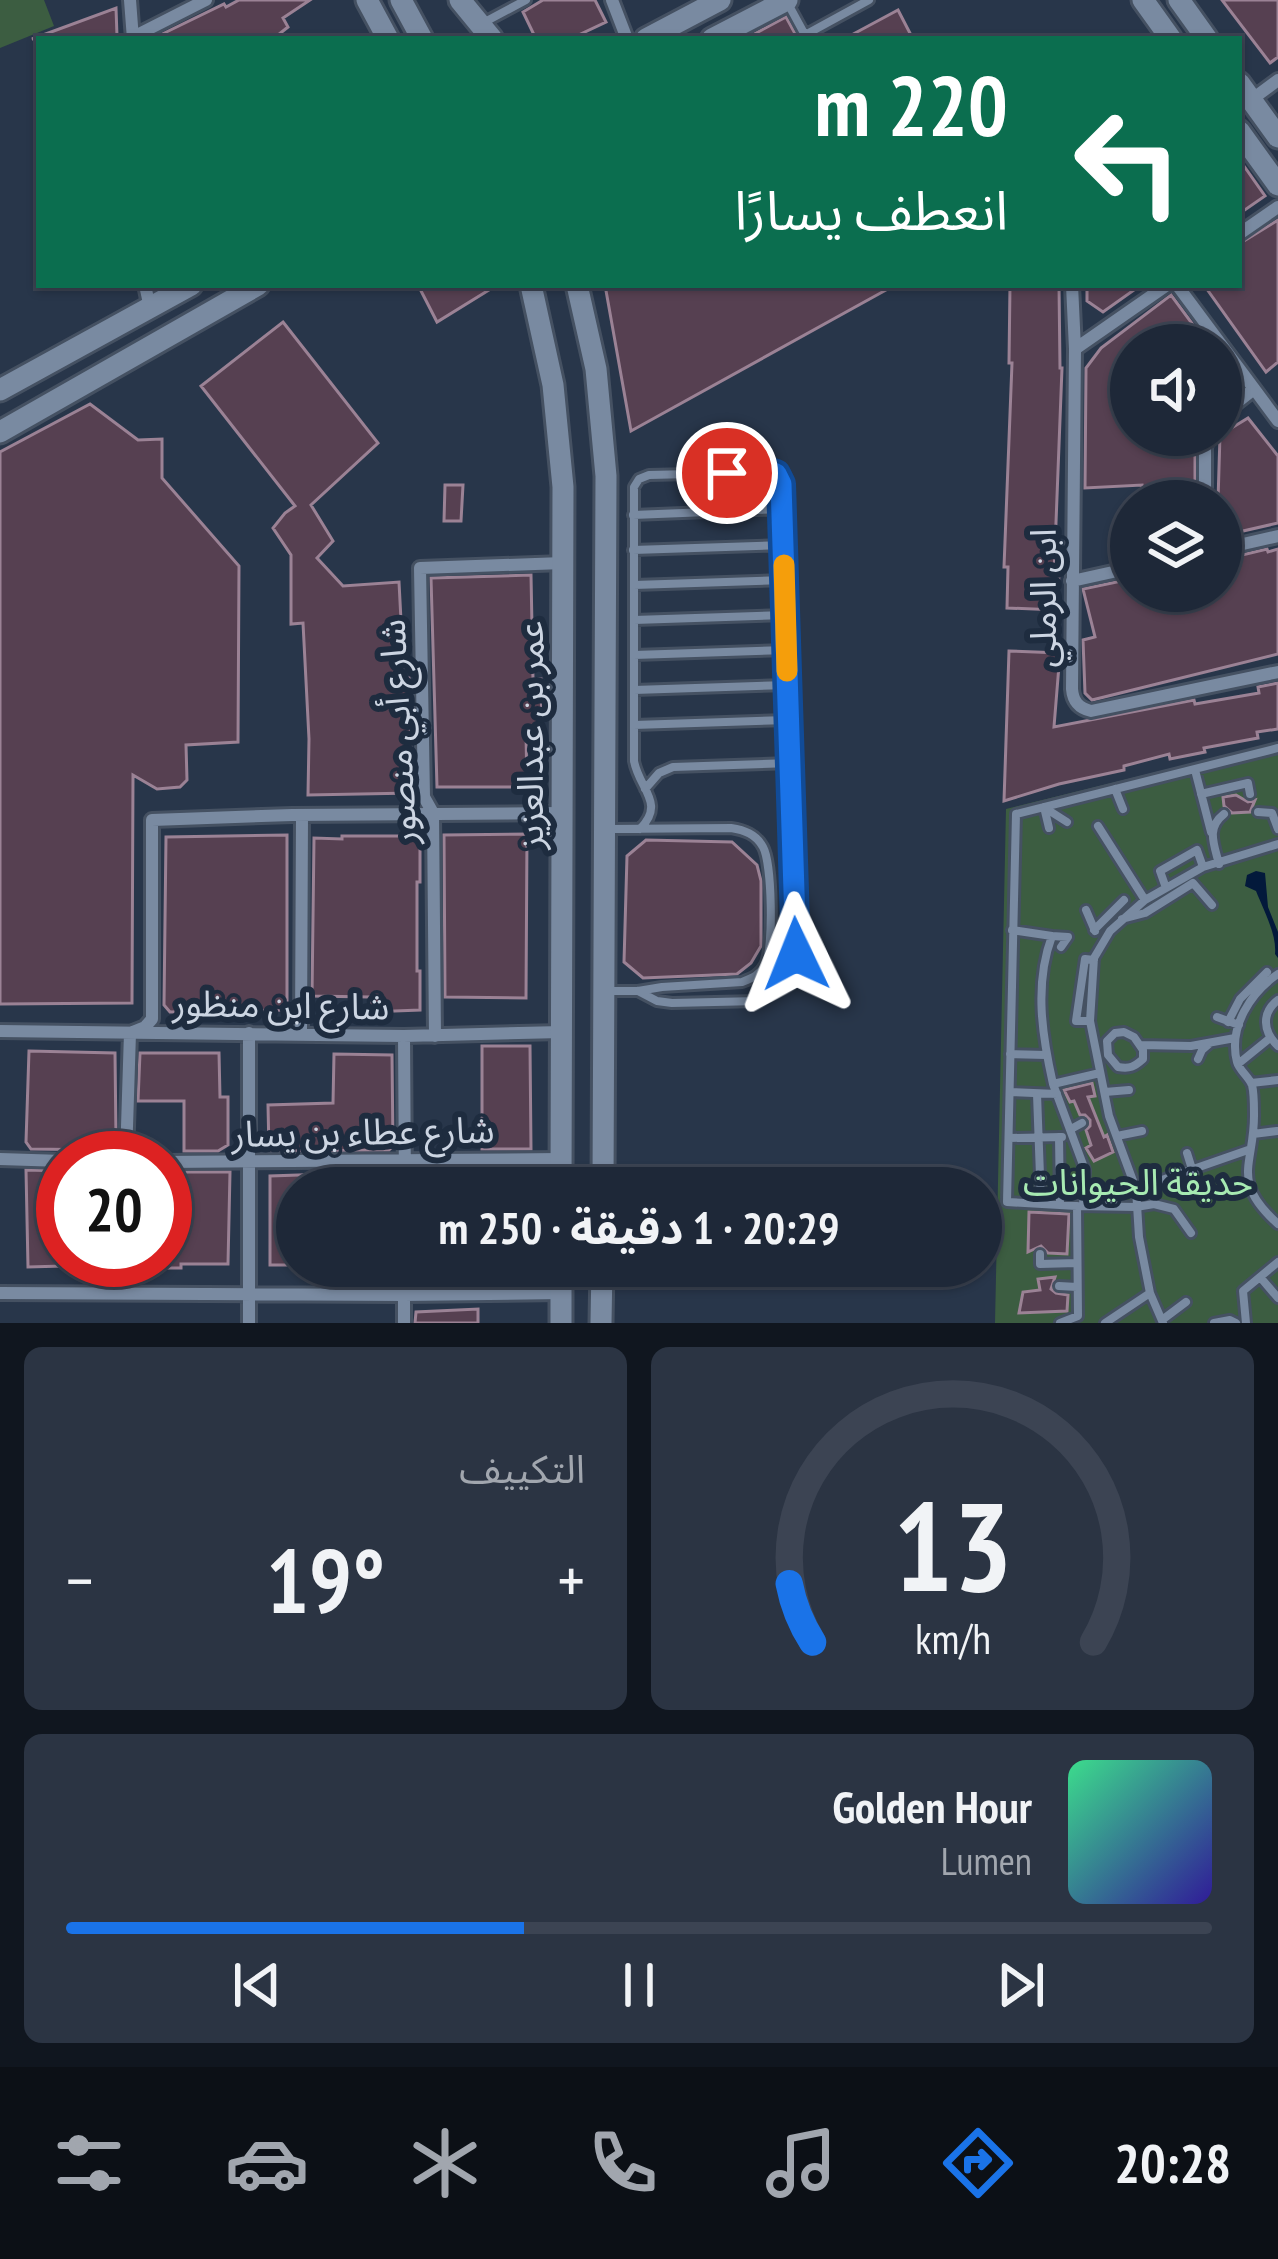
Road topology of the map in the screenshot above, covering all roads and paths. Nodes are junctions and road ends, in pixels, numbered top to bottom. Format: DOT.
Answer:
graph roads {
  1 [pos="130,0"];
  2 [pos="206,0"];
  3 [pos="367,0"];
  4 [pos="401,0"];
  5 [pos="459,0"];
  6 [pos="526,0"];
  7 [pos="612,0"];
  8 [pos="720,0"];
  9 [pos="787,0"];
  10 [pos="869,0"];
  11 [pos="1143,0"];
  12 [pos="1179,0"];
  13 [pos="481,34"];
  14 [pos="133,36"];
  15 [pos="137,36"];
  16 [pos="386,36"];
  17 [pos="420,36"];
  18 [pos="626,36"];
  19 [pos="652,36"];
  20 [pos="718,36"];
  21 [pos="1170,36"];
  22 [pos="1205,36"];
  23 [pos="1278,80"];
  24 [pos="1245,91"];
  25 [pos="1242,135"];
  26 [pos="1278,137"];
  27 [pos="1278,185"];
  28 [pos="1278,207"];
  29 [pos="1242,232"];
  30 [pos="179,288"];
  31 [pos="253,288"];
  32 [pos="532,288"];
  33 [pos="578,288"];
  34 [pos="1072,288"];
  35 [pos="1163,288"];
  36 [pos="1179,288"];
  37 [pos="147,296"];
  38 [pos="1075,349"];
  39 [pos="1254,389"];
  40 [pos="0,390"];
  41 [pos="1242,398"];
  42 [pos="1278,421"];
  43 [pos="0,432"];
  44 [pos="782,509"];
  45 [pos="633,514"];
  46 [pos="1278,536"];
  47 [pos="783,544"];
  48 [pos="1242,544"];
  49 [pos="634,550"];
  50 [pos="563,563"];
  51 [pos="1110,573"];
  52 [pos="784,580"];
  53 [pos="1072,581"];
  54 [pos="634,585"];
  55 [pos="785,615"];
  56 [pos="634,620"];
  57 [pos="786,650"];
  58 [pos="634,655"];
  59 [pos="1278,672"];
  60 [pos="787,685"];
  61 [pos="634,690"];
  62 [pos="788,720"];
  63 [pos="634,725"];
  64 [pos="1277,750"];
  65 [pos="790,763"];
  66 [pos="1195,769"];
  67 [pos="645,789"];
  68 [pos="1115,790"];
  69 [pos="1201,794"];
  70 [pos="1250,794"];
  71 [pos="1044,807"];
  72 [pos="1123,809"];
  73 [pos="1258,812"];
  74 [pos="561,813"];
  75 [pos="433,814"];
  76 [pos="1223,814"];
  77 [pos="302,816"];
  78 [pos="1066,822"];
  79 [pos="1098,826"];
  80 [pos="1049,828"];
  81 [pos="606,829"];
  82 [pos="640,829"];
  83 [pos="1278,829"];
  84 [pos="1211,832"];
  85 [pos="1278,844"];
  86 [pos="1219,864"];
  87 [pos="1203,867"];
  88 [pos="1166,888"];
  89 [pos="1145,900"];
  90 [pos="1212,905"];
  91 [pos="1086,910"];
  92 [pos="1132,911"];
  93 [pos="1120,919"];
  94 [pos="1012,930"];
  95 [pos="1094,930"];
  96 [pos="1052,936"];
  97 [pos="1104,940"];
  98 [pos="1060,947"];
  99 [pos="1270,973"];
  100 [pos="605,991"];
  101 [pos="638,991"];
  102 [pos="1278,1000"];
  103 [pos="1217,1017"];
  104 [pos="1228,1022"];
  105 [pos="1239,1025"];
  106 [pos="0,1031"];
  107 [pos="562,1032"];
  108 [pos="130,1033"];
  109 [pos="249,1034"];
  110 [pos="1185,1034"];
  111 [pos="301,1035"];
  112 [pos="404,1036"];
  113 [pos="435,1036"];
  114 [pos="1236,1038"];
  115 [pos="1270,1038"];
  116 [pos="1210,1043"];
  117 [pos="1182,1044"];
  118 [pos="1141,1045"];
  119 [pos="1278,1046"];
  120 [pos="1101,1049"];
  121 [pos="1010,1054"];
  122 [pos="1046,1054"];
  123 [pos="1198,1059"];
  124 [pos="1237,1065"];
  125 [pos="1100,1073"];
  126 [pos="1278,1080"];
  127 [pos="1251,1083"];
  128 [pos="1055,1089"];
  129 [pos="1130,1090"];
  130 [pos="1010,1092"];
  131 [pos="1105,1092"];
  132 [pos="1037,1094"];
  133 [pos="1082,1123"];
  134 [pos="127,1131"];
  135 [pos="1142,1131"];
  136 [pos="1277,1131"];
  137 [pos="1072,1133"];
  138 [pos="1253,1135"];
  139 [pos="1117,1136"];
  140 [pos="1059,1137"];
  141 [pos="1010,1138"];
  142 [pos="1039,1138"];
  143 [pos="1249,1150"];
  144 [pos="1187,1153"];
  145 [pos="561,1159"];
  146 [pos="0,1160"];
  147 [pos="36,1161"];
  148 [pos="192,1162"];
  149 [pos="405,1162"];
  150 [pos="249,1163"];
  151 [pos="405,1167"];
  152 [pos="561,1167"];
  153 [pos="603,1167"];
  154 [pos="1192,1168"];
  155 [pos="1136,1189"];
  156 [pos="1041,1203"];
  157 [pos="1060,1204"];
  158 [pos="1080,1206"];
  159 [pos="1136,1208"];
  160 [pos="1278,1224"];
  161 [pos="1191,1233"];
  162 [pos="1040,1254"];
  163 [pos="1278,1262"];
  164 [pos="1078,1263"];
  165 [pos="1260,1277"];
  166 [pos="1059,1286"];
  167 [pos="1077,1286"];
  168 [pos="125,1287"];
  169 [pos="404,1287"];
  170 [pos="561,1287"];
  171 [pos="602,1287"];
  172 [pos="0,1293"];
  173 [pos="125,1293"];
  174 [pos="249,1293"];
  175 [pos="561,1293"];
  176 [pos="1150,1294"];
  177 [pos="404,1295"];
  178 [pos="1278,1298"];
  179 [pos="1186,1302"];
  180 [pos="1162,1322"];
  181 [pos="249,1323"];
  182 [pos="404,1323"];
  183 [pos="561,1323"];
  184 [pos="602,1323"];
  185 [pos="1060,1323"];
  186 [pos="1105,1323"];
  187 [pos="1214,1323"];
  188 [pos="1236,1323"];
  189 [pos="1246,1323"];
  1 -- 14 [label="street"];
  2 -- 15 [label="street"];
  3 -- 16 [label="main road"];
  4 -- 17 [label="main road"];
  5 -- 13 [label="main road"];
  6 -- 13 [label="lane"];
  7 -- 18 [label="street"];
  8 -- 19 [label="main road"];
  9 -- 10 [label="lane"];
  9 -- 20 [label="main road"];
  11 -- 21 [label="main road"];
  12 -- 22 [label="main road"];
  23 -- 24 [label="street"];
  24 -- 26 [label="main road"];
  25 -- 27 [label="main road"];
  28 -- 29 [label="street"];
  30 -- 37 [label="main road"];
  31 -- 43 [label="main road"];
  32 -- 50 [label="main road, عمر بن عبدالعزيز"];
  33 -- 81 [label="main road"];
  34 -- 38 [label="street, ابن الرملي"];
  35 -- 38 [label="street"];
  36 -- 39 [label="street"];
  37 -- 40 [label="main road"];
  38 -- 53 [label="street, ابن الرملي"];
  39 -- 41 [label="street"];
  39 -- 42 [label="street"];
  44 -- 45 [label="lane"];
  44 -- 45 [label="lane"];
  44 -- 47 [label="lane"];
  45 -- 49 [label="lane"];
  46 -- 48 [label="street"];
  47 -- 49 [label="lane"];
  47 -- 52 [label="lane"];
  49 -- 54 [label="lane"];
  50 -- 74 [label="main road, عمر بن عبدالعزيز"];
  50 -- 75 [label="street, شارع أبي منصور"];
  51 -- 53 [label="street"];
  52 -- 54 [label="lane"];
  52 -- 55 [label="lane"];
  53 -- 59 [label="street, ابن الرملي"];
  54 -- 56 [label="lane"];
  55 -- 56 [label="lane"];
  55 -- 57 [label="lane"];
  56 -- 58 [label="lane"];
  57 -- 58 [label="lane"];
  57 -- 60 [label="lane"];
  58 -- 61 [label="lane"];
  60 -- 61 [label="lane"];
  60 -- 62 [label="lane"];
  61 -- 63 [label="lane"];
  62 -- 63 [label="lane"];
  62 -- 65 [label="lane"];
  63 -- 67 [label="lane"];
  64 -- 66 [label="lane"];
  65 -- 67 [label="lane"];
  65 -- 101 [label="lane"];
  66 -- 68 [label="lane"];
  66 -- 69 [label="lane"];
  67 -- 82 [label="lane"];
  68 -- 71 [label="lane"];
  68 -- 72 [label="lane"];
  69 -- 70 [label="lane"];
  69 -- 84 [label="lane"];
  71 -- 78 [label="lane"];
  71 -- 80 [label="lane"];
  71 -- 94 [label="lane"];
  73 -- 83 [label="lane"];
  74 -- 75 [label="street"];
  74 -- 107 [label="main road, عمر بن عبدالعزيز"];
  75 -- 77 [label="street"];
  75 -- 113 [label="street, شارع أبي منصور"];
  76 -- 84 [label="lane"];
  77 -- 108 [label="street"];
  77 -- 111 [label="street"];
  79 -- 89 [label="lane"];
  81 -- 82 [label="lane"];
  81 -- 100 [label="main road"];
  82 -- 101 [label="lane"];
  84 -- 86 [label="lane"];
  85 -- 86 [label="lane"];
  86 -- 87 [label="lane"];
  87 -- 88 [label="lane"];
  87 -- 88 [label="lane"];
  88 -- 89 [label="lane"];
  89 -- 92 [label="lane"];
  90 -- 93 [label="lane"];
  91 -- 95 [label="lane"];
  92 -- 93 [label="lane"];
  92 -- 95 [label="lane"];
  93 -- 97 [label="lane"];
  94 -- 96 [label="lane"];
  94 -- 121 [label="lane"];
  95 -- 97 [label="lane"];
  96 -- 98 [label="lane"];
  96 -- 122 [label="lane"];
  97 -- 120 [label="lane"];
  99 -- 104 [label="lane"];
  99 -- 105 [label="lane"];
  100 -- 101 [label="lane"];
  100 -- 153 [label="main road"];
  102 -- 115 [label="lane"];
  103 -- 104 [label="lane"];
  104 -- 105 [label="lane"];
  105 -- 114 [label="lane"];
  106 -- 108 [label="street, شارع ابن منظور"];
  107 -- 113 [label="street, شارع ابن منظور"];
  107 -- 145 [label="main road, عمر بن عبدالعزيز"];
  108 -- 109 [label="street, شارع ابن منظور"];
  108 -- 134 [label="street"];
  109 -- 111 [label="street, شارع ابن منظور"];
  109 -- 150 [label="street"];
  110 -- 117 [label="lane"];
  111 -- 112 [label="street, شارع ابن منظور"];
  112 -- 113 [label="street, شارع ابن منظور"];
  112 -- 149 [label="street"];
  114 -- 116 [label="lane"];
  114 -- 124 [label="lane"];
  115 -- 119 [label="lane"];
  115 -- 124 [label="lane"];
  116 -- 117 [label="lane"];
  116 -- 123 [label="lane"];
  117 -- 118 [label="lane"];
  118 -- 120 [label="lane"];
  118 -- 120 [label="lane"];
  120 -- 125 [label="lane"];
  121 -- 122 [label="lane"];
  121 -- 130 [label="lane"];
  122 -- 128 [label="lane"];
  124 -- 127 [label="lane"];
  125 -- 128 [label="lane"];
  125 -- 131 [label="lane"];
  126 -- 127 [label="lane"];
  127 -- 138 [label="lane"];
  128 -- 132 [label="lane"];
  128 -- 137 [label="lane"];
  129 -- 131 [label="lane"];
  130 -- 132 [label="lane"];
  130 -- 141 [label="lane"];
  131 -- 139 [label="lane"];
  132 -- 142 [label="lane"];
  133 -- 137 [label="lane"];
  135 -- 139 [label="lane"];
  136 -- 138 [label="lane"];
  137 -- 140 [label="lane"];
  137 -- 158 [label="lane"];
  138 -- 143 [label="lane"];
  139 -- 155 [label="lane"];
  140 -- 142 [label="lane"];
  140 -- 157 [label="lane"];
  141 -- 142 [label="lane"];
  141 -- 156 [label="lane"];
  142 -- 156 [label="lane"];
  143 -- 154 [label="lane"];
  143 -- 160 [label="lane"];
  144 -- 154 [label="lane"];
  145 -- 149 [label="street, شارع عطاء بن يسار"];
  145 -- 152 [label="main road, عمر بن عبدالعزيز"];
  146 -- 147 [label="street"];
  148 -- 150 [label="street, شارع عطاء بن يسار"];
  149 -- 150 [label="street, شارع عطاء بن يسار"];
  149 -- 151 [label="street"];
  150 -- 174 [label="street"];
  154 -- 155 [label="lane"];
  155 -- 159 [label="lane"];
  156 -- 157 [label="lane"];
  157 -- 158 [label="lane"];
  158 -- 159 [label="lane"];
  158 -- 164 [label="lane"];
  159 -- 161 [label="lane"];
  159 -- 176 [label="lane"];
  162 -- 164 [label="lane"];
  163 -- 165 [label="lane"];
  164 -- 167 [label="lane"];
  165 -- 178 [label="lane"];
  165 -- 189 [label="lane"];
  166 -- 167 [label="lane"];
  167 -- 185 [label="lane"];
  168 -- 173 [label="street"];
  169 -- 177 [label="street"];
  170 -- 175 [label="main road"];
  171 -- 184 [label="main road"];
  172 -- 173 [label="street"];
  173 -- 174 [label="street"];
  174 -- 177 [label="street"];
  174 -- 181 [label="street"];
  175 -- 177 [label="street"];
  175 -- 183 [label="main road"];
  176 -- 180 [label="lane"];
  176 -- 186 [label="lane"];
  177 -- 182 [label="street"];
  179 -- 180 [label="lane"];
  187 -- 188 [label="lane"];
}
